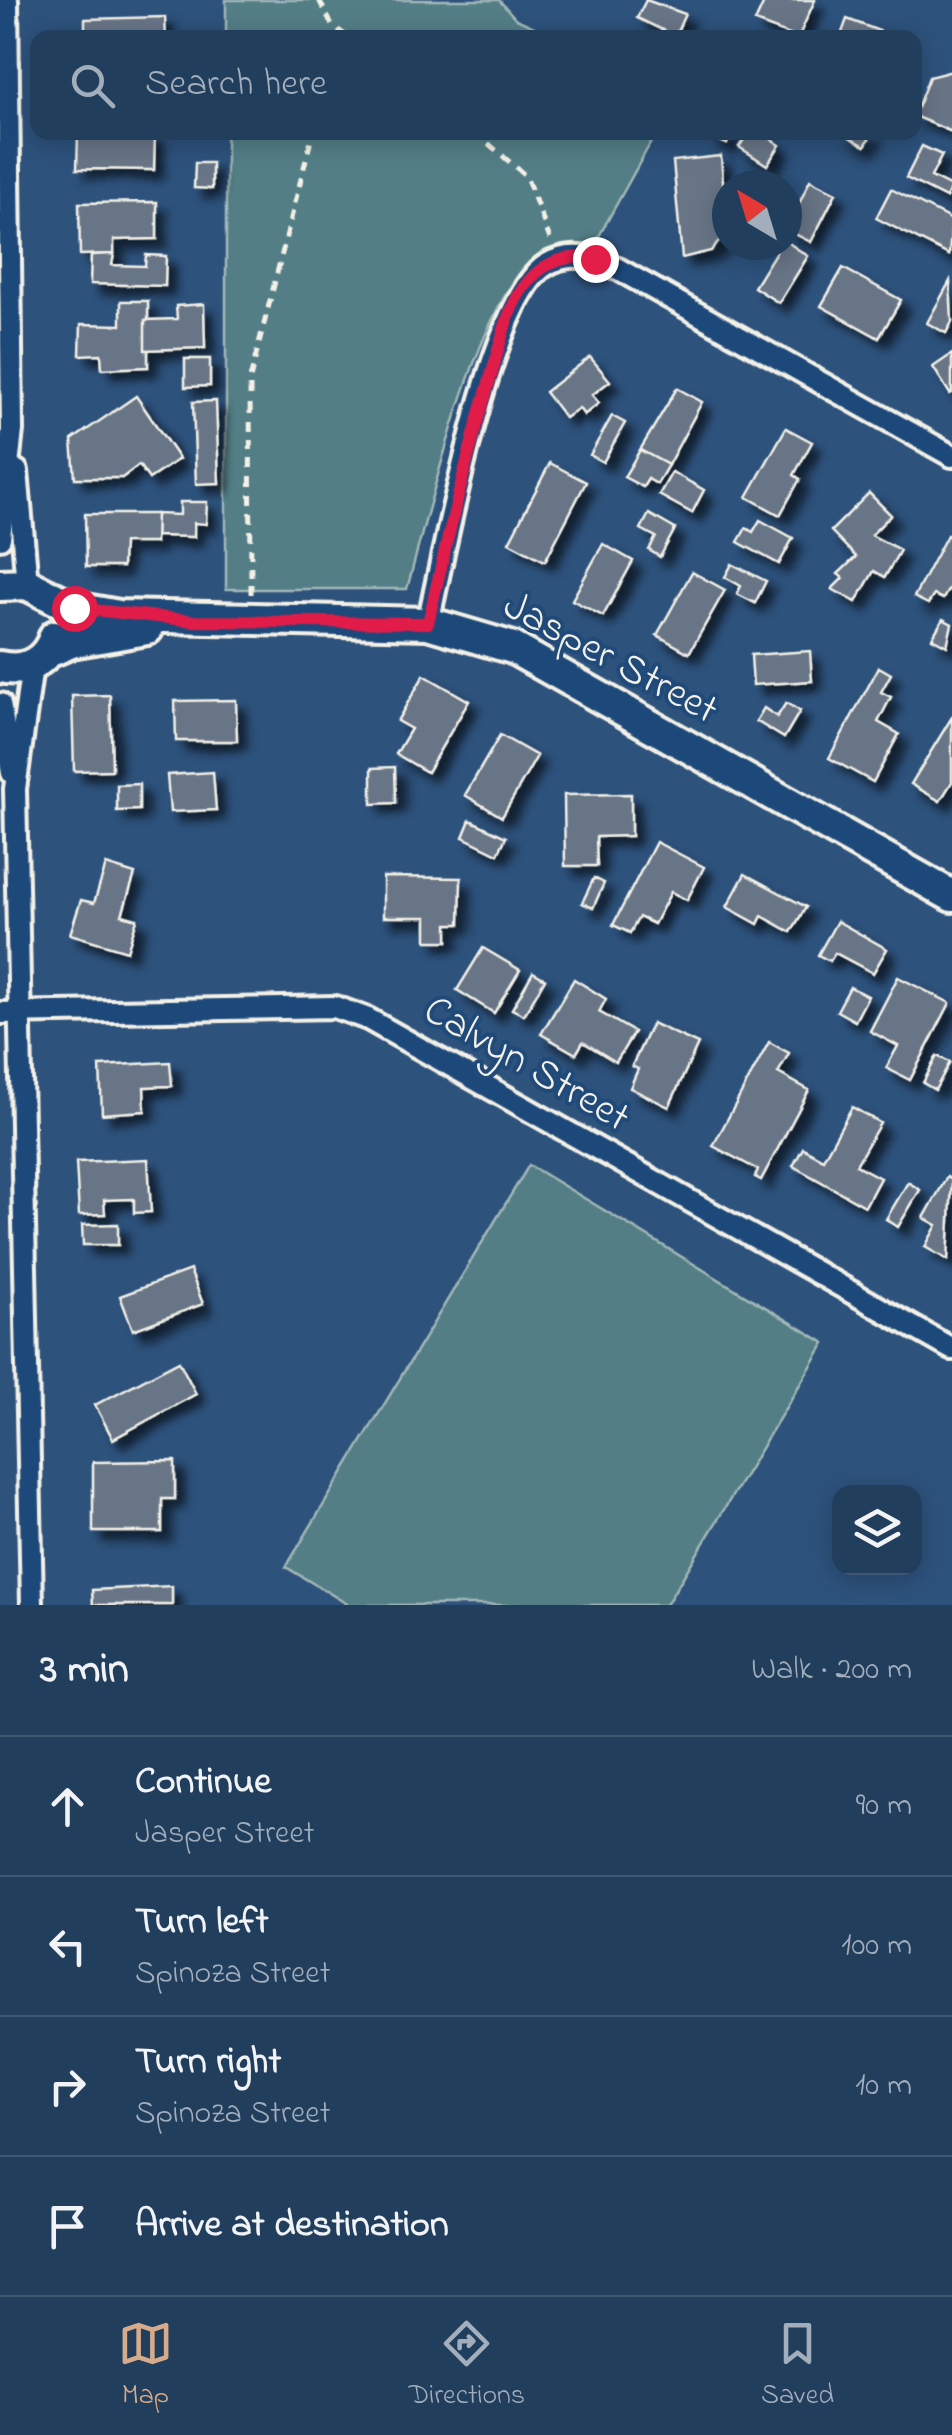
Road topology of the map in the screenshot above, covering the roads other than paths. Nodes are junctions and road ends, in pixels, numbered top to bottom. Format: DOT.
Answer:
graph roads {
  1 [pos="7,0"];
  2 [pos="6,249"];
  3 [pos="12,430"];
  4 [pos="952,456"];
  5 [pos="0,538"];
  6 [pos="25,589"];
  7 [pos="195,621"];
  8 [pos="428,623"];
  9 [pos="40,659"];
  10 [pos="0,668"];
  11 [pos="0,704"];
  12 [pos="15,790"];
  13 [pos="952,896"];
  14 [pos="10,1012"];
  15 [pos="952,1349"];
  16 [pos="32,1605"];
  1 -- 2 [label="street"];
  2 -- 3 [label="street"];
  3 -- 5 [label="street"];
  3 -- 6 [label="street"];
  4 -- 8 [label="street"];
  6 -- 7 [label="street, Jasper Street"];
  6 -- 9 [label="street"];
  7 -- 8 [label="street, Jasper Street"];
  7 -- 9 [label="street, Jasper Street"];
  8 -- 13 [label="street, Jasper Street"];
  9 -- 10 [label="street, Jasper Street"];
  9 -- 12 [label="street"];
  11 -- 12 [label="street"];
  12 -- 14 [label="street"];
  14 -- 15 [label="street, Calvyn Street"];
  14 -- 16 [label="street"];
}
